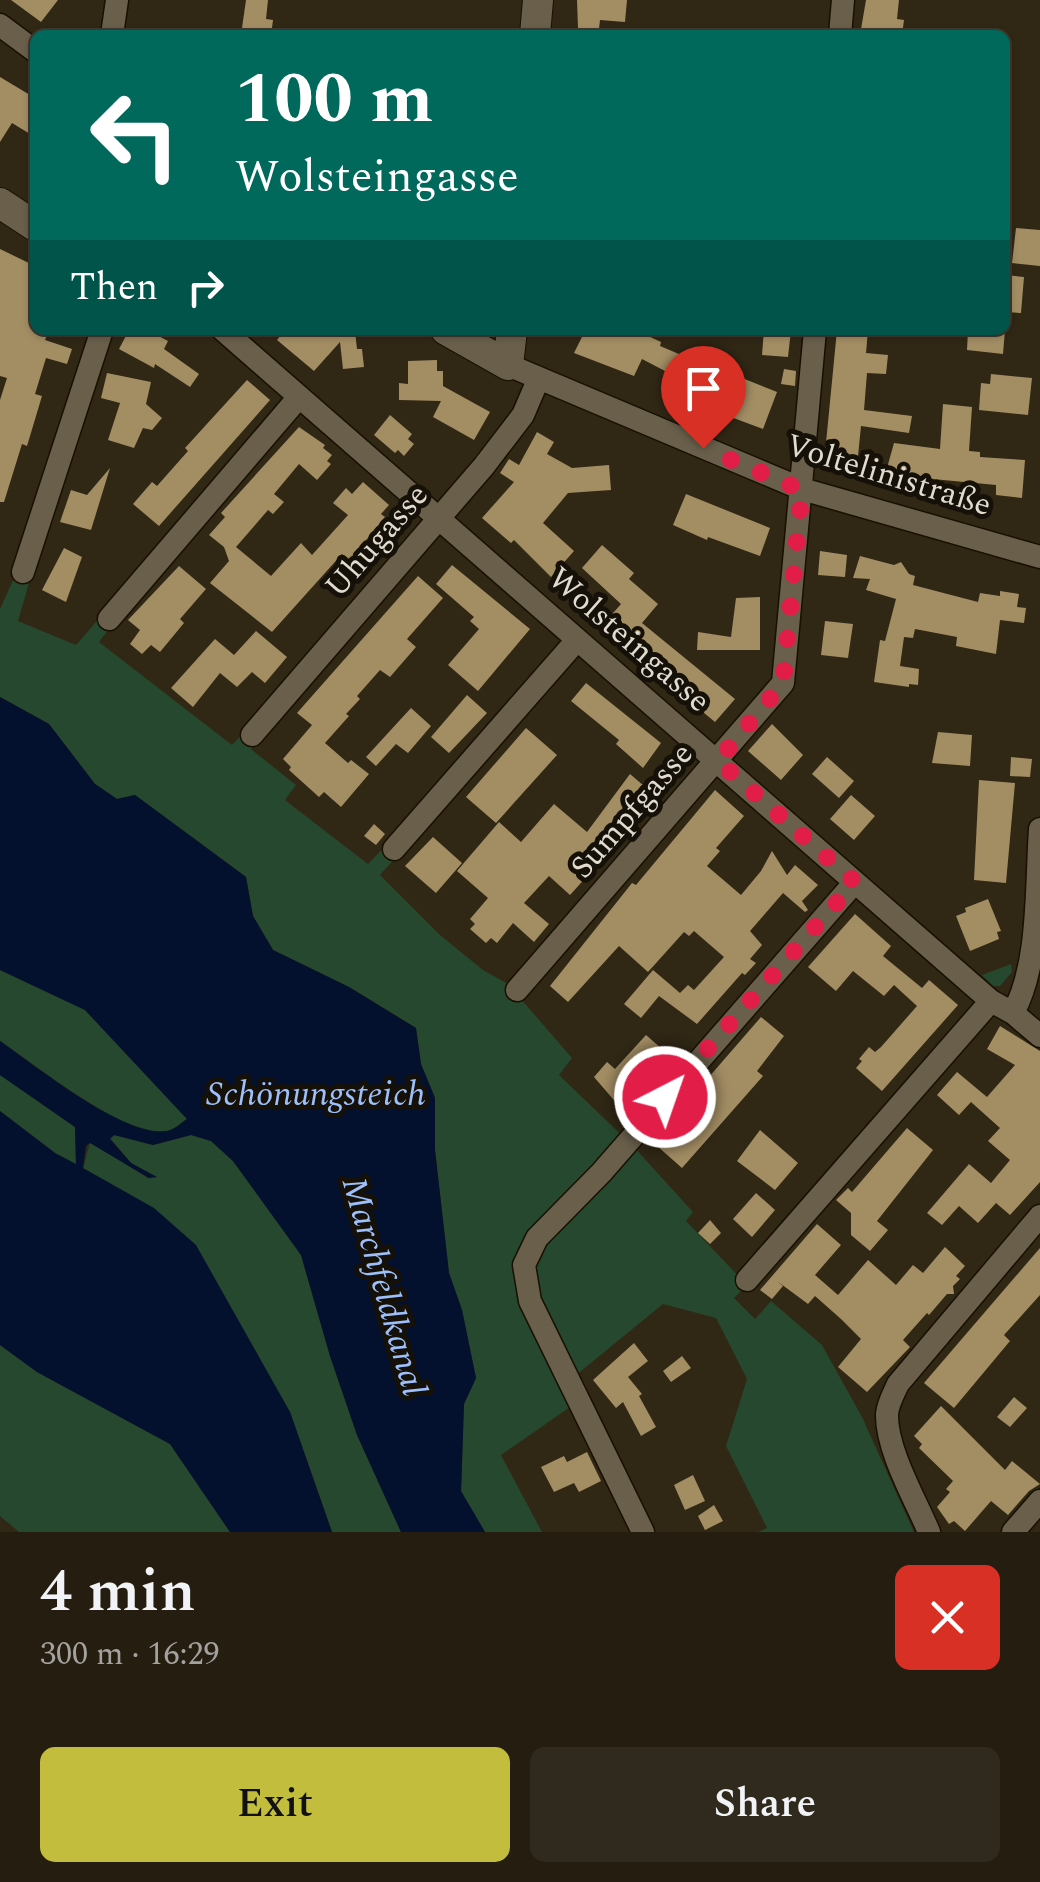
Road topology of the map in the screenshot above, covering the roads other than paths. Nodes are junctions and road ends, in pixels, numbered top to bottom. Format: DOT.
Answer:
graph roads {
  1 [pos="117,0"];
  2 [pos="538,0"];
  3 [pos="843,0"];
  4 [pos="0,24"];
  5 [pos="113,30"];
  6 [pos="536,30"];
  7 [pos="840,30"];
  8 [pos="30,47"];
  9 [pos="0,203"];
  10 [pos="30,223"];
  11 [pos="100,335"];
  12 [pos="228,335"];
  13 [pos="455,335"];
  14 [pos="511,335"];
  15 [pos="816,335"];
  16 [pos="508,364"];
  17 [pos="538,380"];
  18 [pos="300,397"];
  19 [pos="802,490"];
  20 [pos="437,518"];
  21 [pos="1040,557"];
  22 [pos="23,572"];
  23 [pos="109,620"];
  24 [pos="578,640"];
  25 [pos="252,735"];
  26 [pos="718,761"];
  27 [pos="1040,829"];
  28 [pos="394,849"];
  29 [pos="855,882"];
  30 [pos="517,990"];
  31 [pos="991,1001"];
  32 [pos="1013,1013"];
  33 [pos="1040,1036"];
  34 [pos="1040,1216"];
  35 [pos="748,1280"];
  36 [pos="1040,1501"];
  37 [pos="643,1532"];
  38 [pos="929,1532"];
  39 [pos="1013,1532"];
  1 -- 5 [label="street"];
  2 -- 6 [label="street"];
  3 -- 7 [label="street"];
  4 -- 8 [label="street"];
  9 -- 10 [label="street"];
  11 -- 22 [label="street"];
  12 -- 18 [label="street, Wolsteingasse"];
  13 -- 16 [label="street, Voltelinistraße"];
  14 -- 16 [label="street"];
  15 -- 19 [label="street, Sumpfgasse"];
  16 -- 17 [label="street, Voltelinistraße"];
  17 -- 19 [label="street, Voltelinistraße"];
  17 -- 20 [label="street, Uhugasse"];
  18 -- 20 [label="street, Wolsteingasse"];
  18 -- 23 [label="street"];
  19 -- 21 [label="street, Voltelinistraße"];
  19 -- 26 [label="street, Sumpfgasse"];
  20 -- 24 [label="street, Wolsteingasse"];
  20 -- 25 [label="street, Uhugasse"];
  24 -- 26 [label="street, Wolsteingasse"];
  24 -- 28 [label="street"];
  26 -- 29 [label="street, Wolsteingasse"];
  26 -- 30 [label="street, Sumpfgasse"];
  27 -- 32 [label="street"];
  29 -- 31 [label="street, Wolsteingasse"];
  29 -- 37 [label="street"];
  31 -- 32 [label="street, Wolsteingasse"];
  31 -- 35 [label="street"];
  32 -- 33 [label="street, Wolsteingasse"];
  34 -- 38 [label="street"];
  36 -- 39 [label="street"];
}
